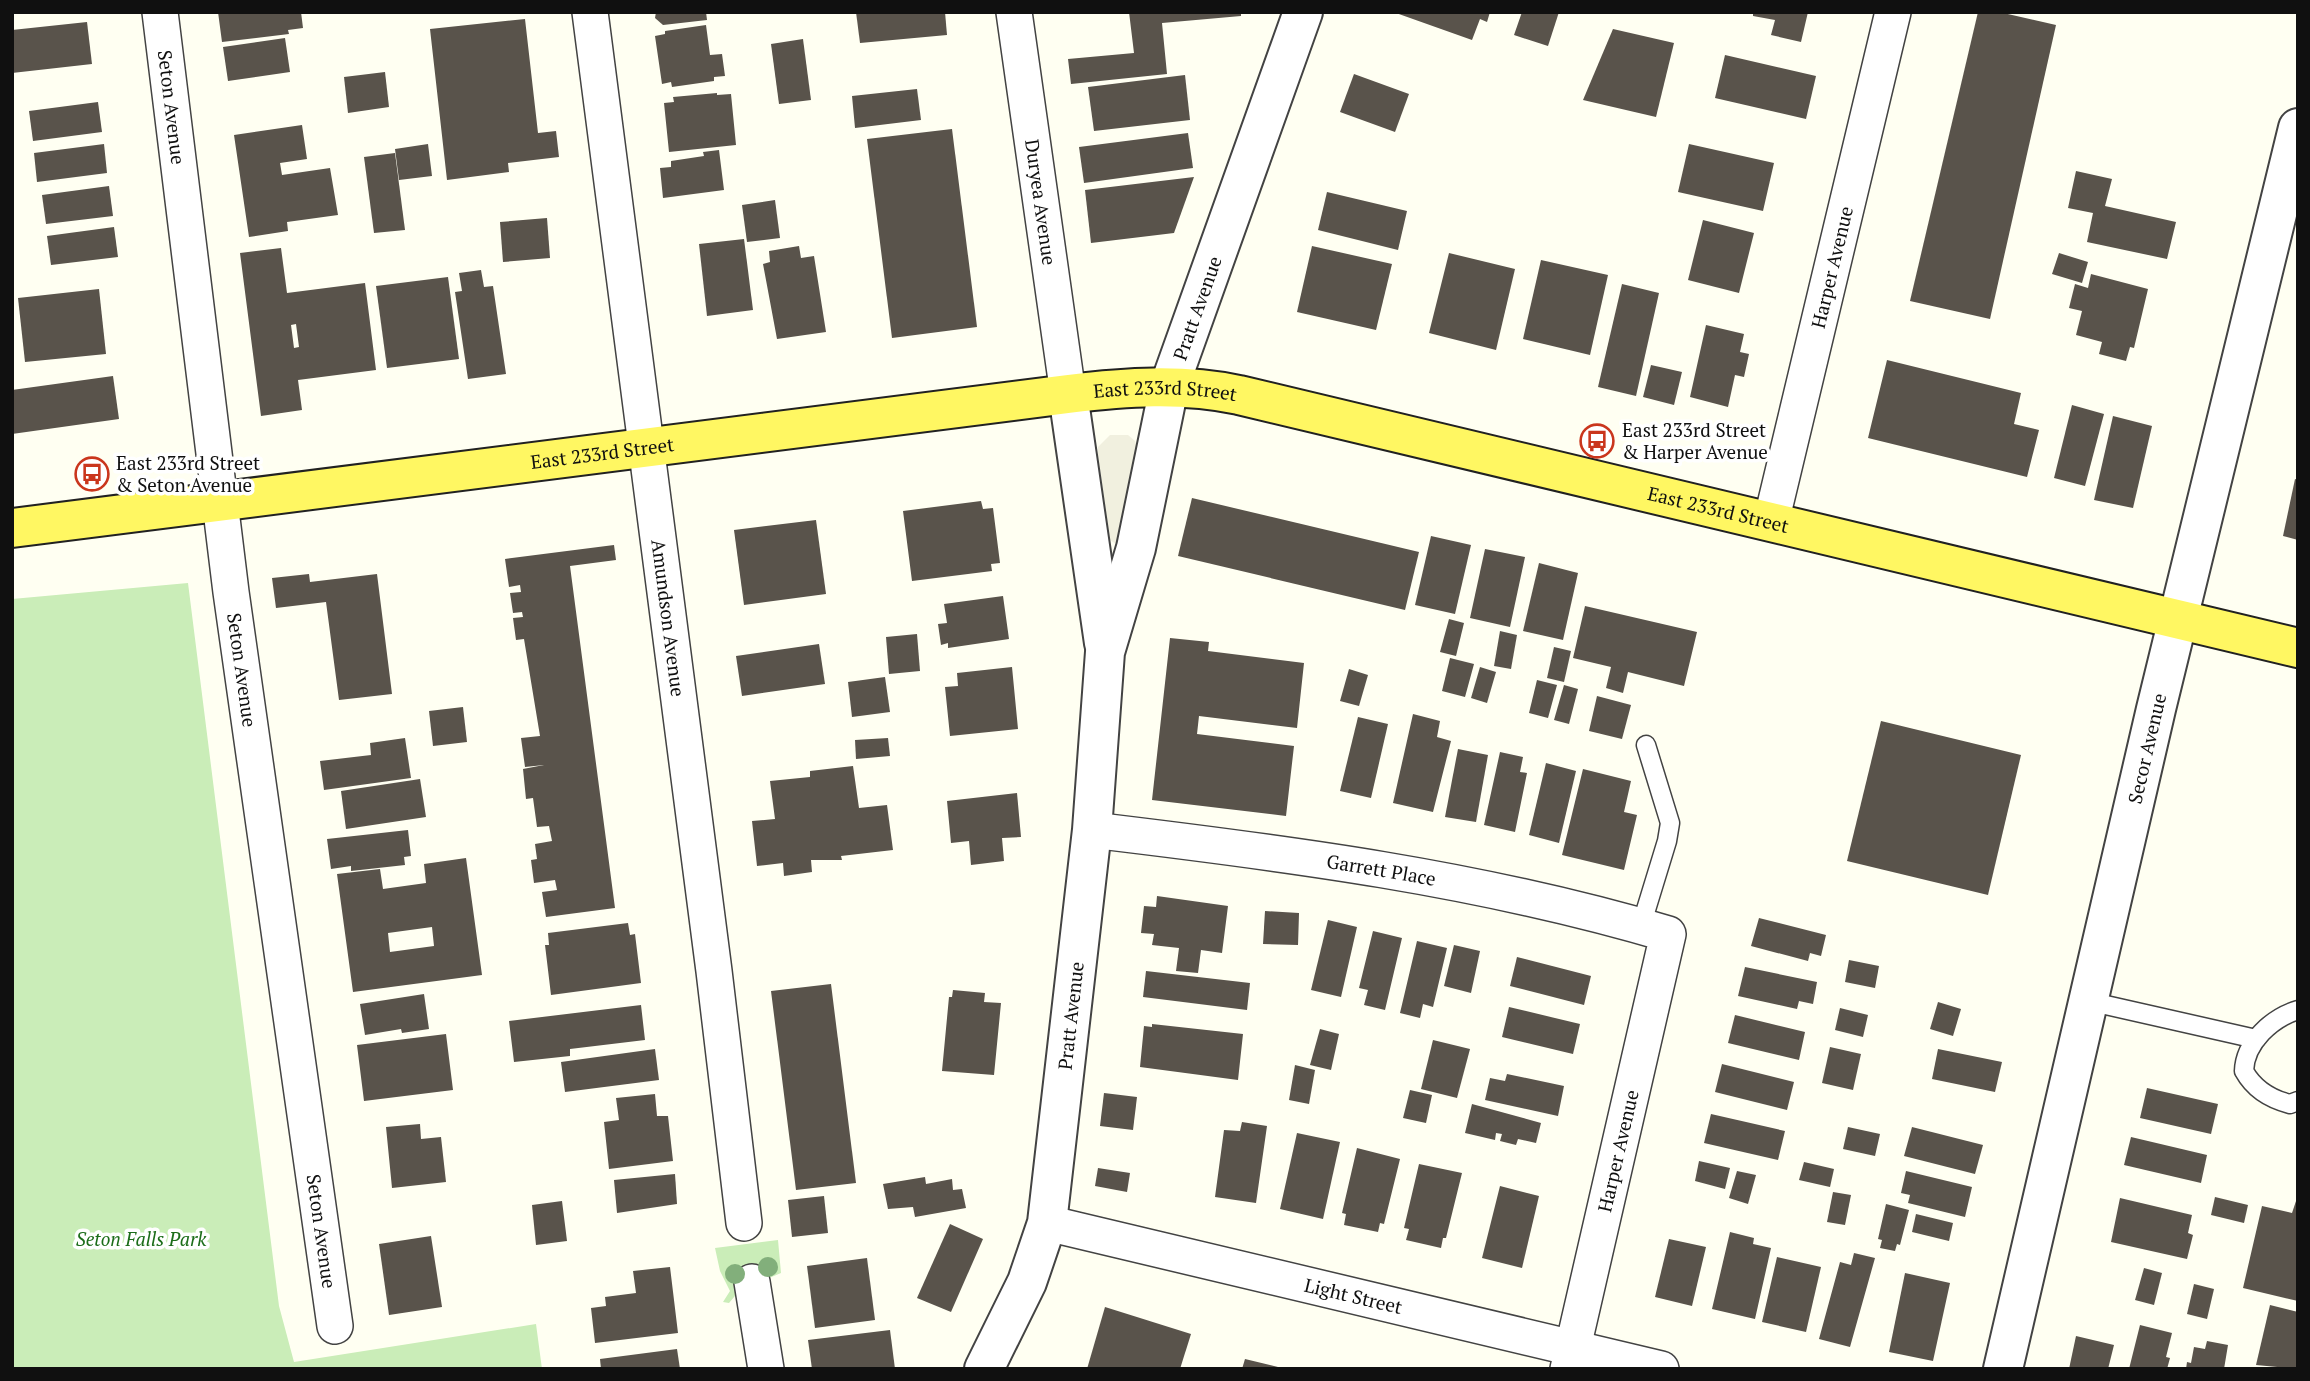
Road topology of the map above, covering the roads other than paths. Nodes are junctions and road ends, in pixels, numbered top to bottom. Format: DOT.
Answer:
graph roads {
  1 [pos="160,12"];
  2 [pos="590,12"];
  3 [pos="1014,12"];
  4 [pos="1303,12"];
  5 [pos="1893,12"];
  6 [pos="2298,128"];
  7 [pos="1168,387"];
  8 [pos="1068,394"];
  9 [pos="645,448"];
  10 [pos="220,501"];
  11 [pos="1771,522"];
  12 [pos="12,528"];
  13 [pos="2178,619"];
  14 [pos="2298,648"];
  15 [pos="1105,652"];
  16 [pos="1646,745"];
  17 [pos="1092,830"];
  18 [pos="1654,930"];
  19 [pos="2088,1001"];
  20 [pos="2298,1010"];
  21 [pos="2256,1039"];
  22 [pos="2298,1101"];
  23 [pos="744,1223"];
  24 [pos="1047,1223"];
  25 [pos="752,1282"];
  26 [pos="335,1326"];
  27 [pos="1571,1358"];
  28 [pos="766,1369"];
  29 [pos="984,1369"];
  30 [pos="1661,1369"];
  31 [pos="2003,1369"];
  1 -- 10 [label="street, Seton Avenue"];
  2 -- 9 [label="street, Amundson Avenue"];
  3 -- 8 [label="street, Duryea Avenue"];
  4 -- 7 [label="street, Pratt Avenue"];
  5 -- 11 [label="street, Harper Avenue"];
  6 -- 13 [label="street, Secor Avenue"];
  7 -- 8 [label="main road, East 233rd Street"];
  7 -- 11 [label="main road, East 233rd Street"];
  7 -- 15 [label="street, Pratt Avenue"];
  8 -- 9 [label="main road, East 233rd Street"];
  8 -- 15 [label="street, Pratt Avenue"];
  9 -- 10 [label="main road, East 233rd Street"];
  9 -- 23 [label="street, Amundson Avenue"];
  10 -- 12 [label="main road, East 233rd Street"];
  10 -- 26 [label="street, Seton Avenue"];
  11 -- 13 [label="main road, East 233rd Street"];
  13 -- 14 [label="main road, East 233rd Street"];
  13 -- 19 [label="street, Secor Avenue"];
  15 -- 17 [label="street, Pratt Avenue"];
  16 -- 18 [label="lane"];
  17 -- 18 [label="street, Garrett Place"];
  17 -- 24 [label="street, Pratt Avenue"];
  18 -- 27 [label="street, Harper Avenue"];
  19 -- 21 [label="lane"];
  19 -- 31 [label="street, Secor Avenue"];
  20 -- 21 [label="lane"];
  21 -- 22 [label="lane"];
  24 -- 27 [label="street, Light Street"];
  24 -- 29 [label="street, Pratt Avenue"];
  25 -- 28 [label="street"];
  27 -- 30 [label="street, Light Street"];
}
